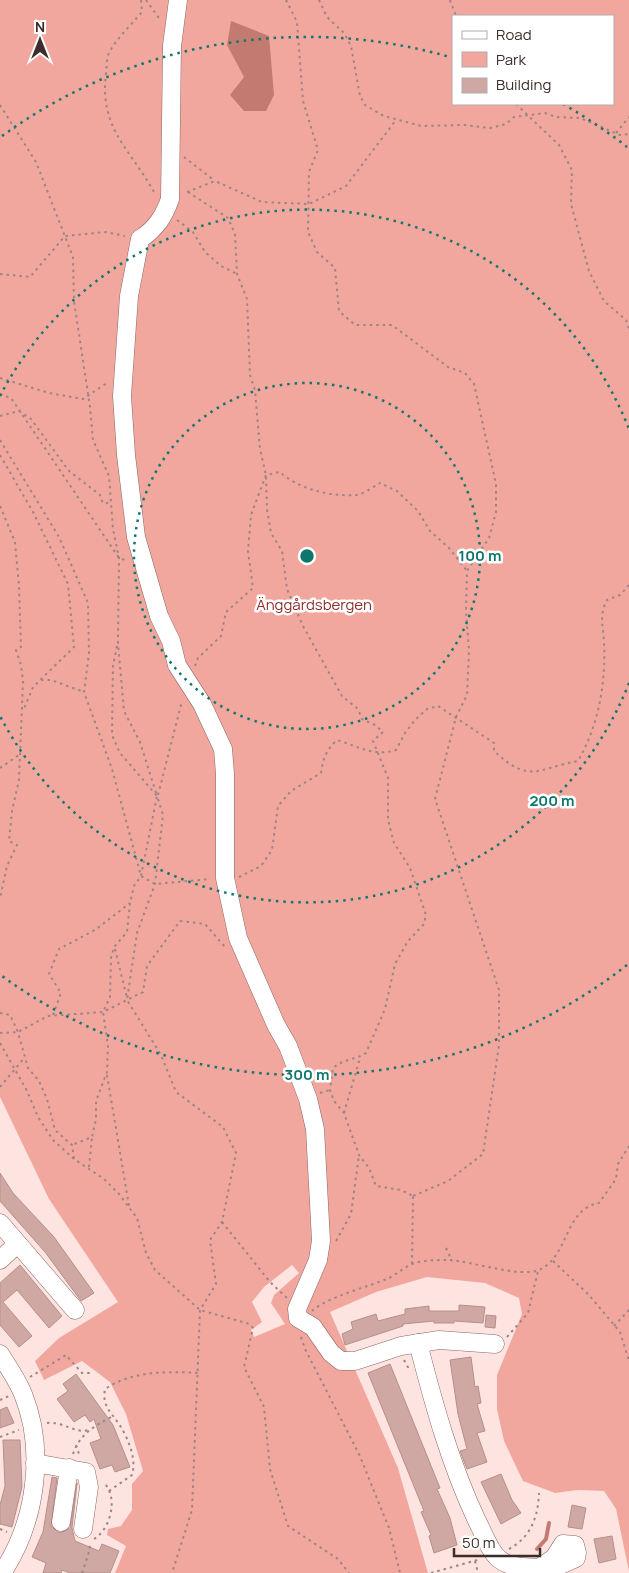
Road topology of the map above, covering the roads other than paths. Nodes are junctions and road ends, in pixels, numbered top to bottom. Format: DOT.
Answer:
graph roads {
  1 [pos="178,0"];
  2 [pos="0,1223"];
  3 [pos="17,1244"];
  4 [pos="0,1260"];
  5 [pos="75,1310"];
  6 [pos="418,1343"];
  7 [pos="495,1344"];
  8 [pos="0,1354"];
  9 [pos="35,1463"];
  10 [pos="69,1468"];
  11 [pos="61,1522"];
  12 [pos="85,1537"];
  13 [pos="9,1571"];
  14 [pos="542,1571"];
  1 -- 6 [label="street"];
  2 -- 3 [label="street"];
  3 -- 4 [label="street"];
  3 -- 5 [label="street"];
  6 -- 7 [label="street"];
  6 -- 14 [label="street"];
  8 -- 9 [label="street"];
  9 -- 10 [label="street"];
  9 -- 13 [label="street"];
  10 -- 11 [label="street"];
  10 -- 12 [label="street"];
}
